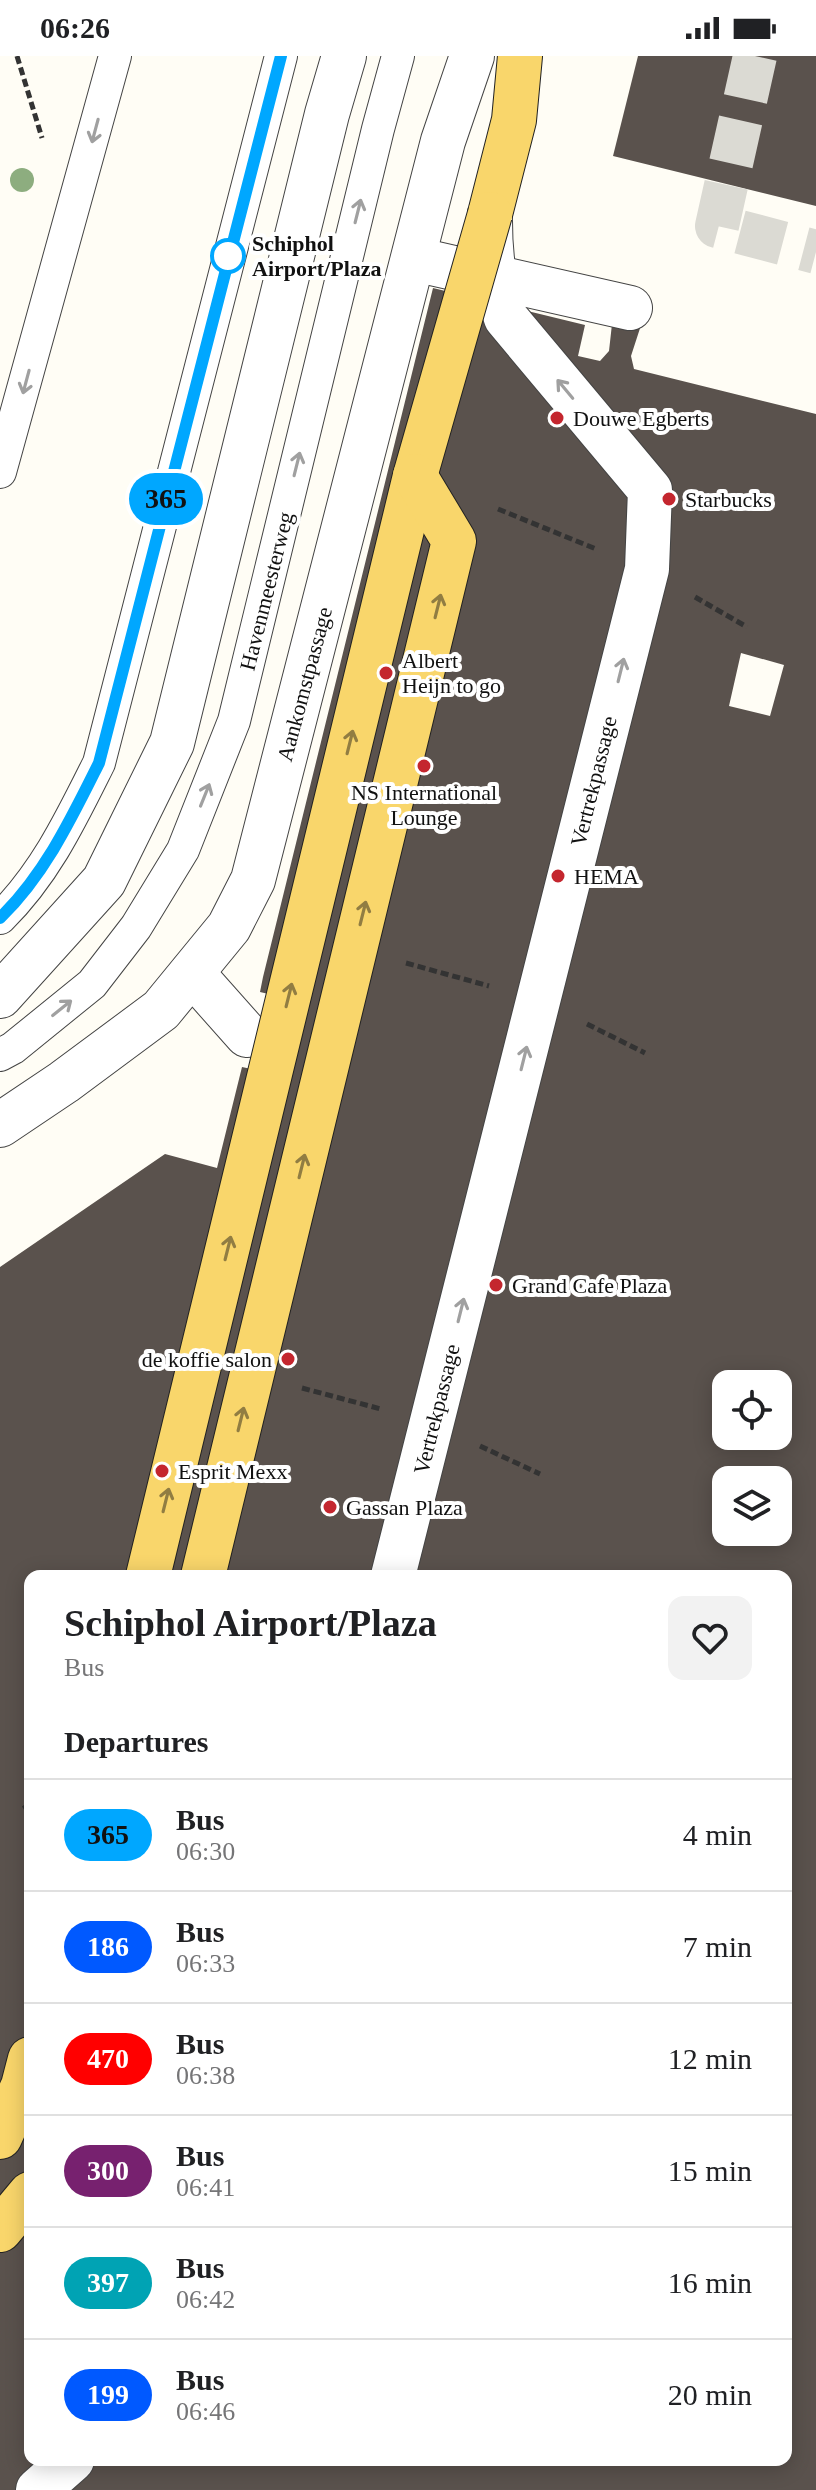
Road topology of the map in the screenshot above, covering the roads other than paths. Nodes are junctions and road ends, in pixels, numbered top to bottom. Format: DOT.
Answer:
graph roads {
  1 [pos="115,56"];
  2 [pos="281,56"];
  3 [pos="344,56"];
  4 [pos="398,56"];
  5 [pos="472,56"];
  6 [pos="520,56"];
  7 [pos="541,56"];
  8 [pos="514,120"];
  9 [pos="414,259"];
  10 [pos="483,276"];
  11 [pos="630,308"];
  12 [pos="0,472"];
  13 [pos="415,476"];
  14 [pos="0,918"];
  15 [pos="192,973"];
  16 [pos="0,996"];
  17 [pos="247,1035"];
  18 [pos="0,1055"];
  19 [pos="0,1125"];
  20 [pos="149,1570"];
  21 [pos="204,1570"];
  22 [pos="395,1570"];
  23 [pos="24,2082"];
  24 [pos="0,2137"];
  25 [pos="24,2201"];
  26 [pos="0,2230"];
  27 [pos="65,2466"];
  28 [pos="38,2490"];
  1 -- 12 [label="lane, one-way"];
  2 -- 14 [label="lane"];
  3 -- 16 [label="street"];
  18 -- 4 [label="lane, Havenmeesterweg, one-way"];
  5 -- 9 [label="street, Aankomstpassage"];
  6 -- 8 [label="main road"];
  7 -- 8 [label="main road"];
  8 -- 10 [label="main road, bridge"];
  9 -- 10 [label="street"];
  9 -- 15 [label="street, Aankomstpassage"];
  10 -- 11 [label="street"];
  10 -- 13 [label="main road, bridge"];
  22 -- 10 [label="street, Vertrekpassage, one-way"];
  20 -- 13 [label="main road, one-way, bridge"];
  21 -- 13 [label="main road, one-way, bridge"];
  15 -- 17 [label="street"];
  15 -- 19 [label="street, Aankomstpassage"];
  23 -- 24 [label="main road"];
  25 -- 26 [label="main road"];
  27 -- 28 [label="street"];
}
